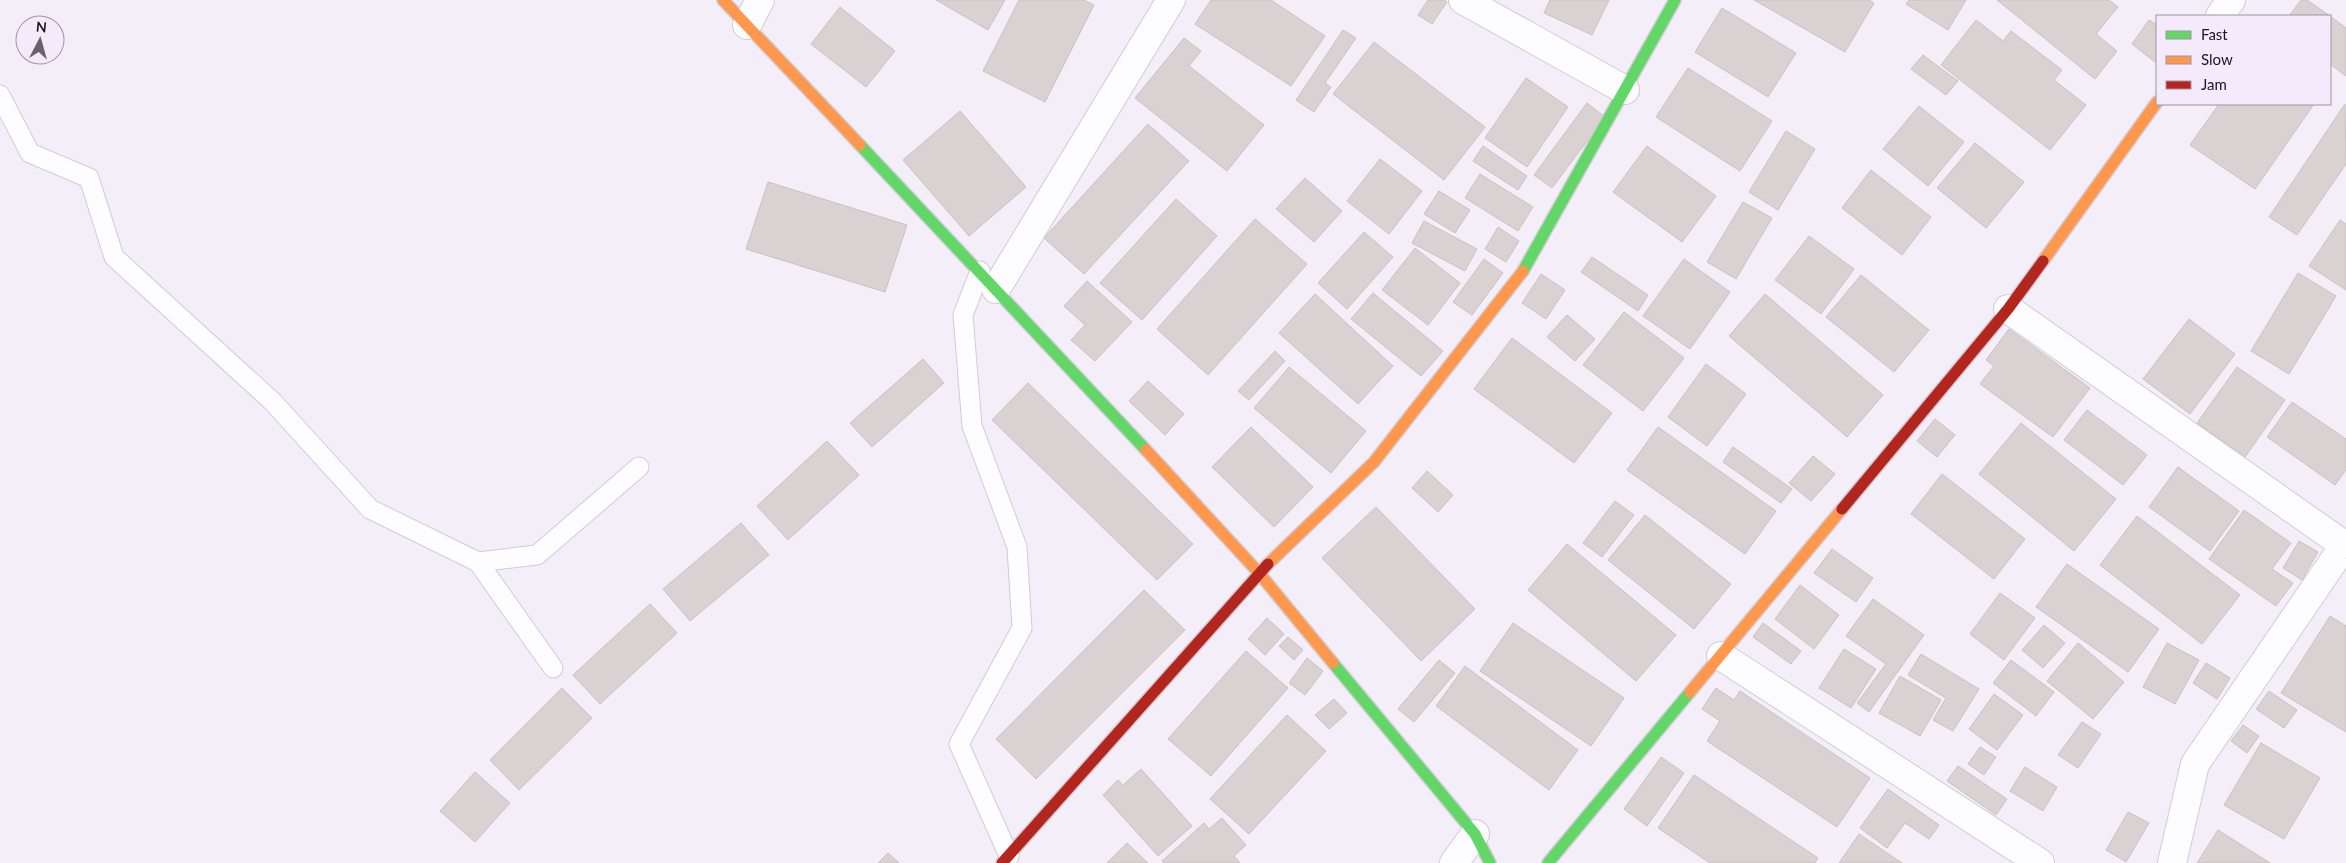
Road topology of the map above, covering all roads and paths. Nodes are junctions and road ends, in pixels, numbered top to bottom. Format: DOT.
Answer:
graph roads {
  1 [pos="723,0"];
  2 [pos="760,0"];
  3 [pos="1171,0"];
  4 [pos="1463,0"];
  5 [pos="1675,0"];
  6 [pos="2231,0"];
  7 [pos="2221,15"];
  8 [pos="747,25"];
  9 [pos="1625,90"];
  10 [pos="0,95"];
  11 [pos="2156,103"];
  12 [pos="988,280"];
  13 [pos="2008,309"];
  14 [pos="639,467"];
  15 [pos="2345,544"];
  16 [pos="478,562"];
  17 [pos="1259,573"];
  18 [pos="1721,656"];
  19 [pos="553,668"];
  20 [pos="1475,834"];
  21 [pos="1009,861"];
  22 [pos="1454,863"];
  23 [pos="1490,863"];
  24 [pos="1548,863"];
  25 [pos="2040,863"];
  26 [pos="2172,863"];
  1 -- 8 [label="street"];
  2 -- 8 [label="street"];
  3 -- 12 [label="street"];
  4 -- 9 [label="street"];
  5 -- 9 [label="street"];
  6 -- 7 [label="street"];
  8 -- 12 [label="street"];
  9 -- 17 [label="street"];
  10 -- 16 [label="lane"];
  11 -- 13 [label="street"];
  12 -- 17 [label="street"];
  12 -- 21 [label="lane"];
  13 -- 15 [label="street"];
  13 -- 18 [label="street"];
  14 -- 16 [label="lane"];
  15 -- 26 [label="street"];
  16 -- 19 [label="lane"];
  17 -- 20 [label="street"];
  17 -- 21 [label="street"];
  18 -- 24 [label="street"];
  18 -- 25 [label="street"];
  20 -- 22 [label="street"];
  20 -- 23 [label="street"];
}
